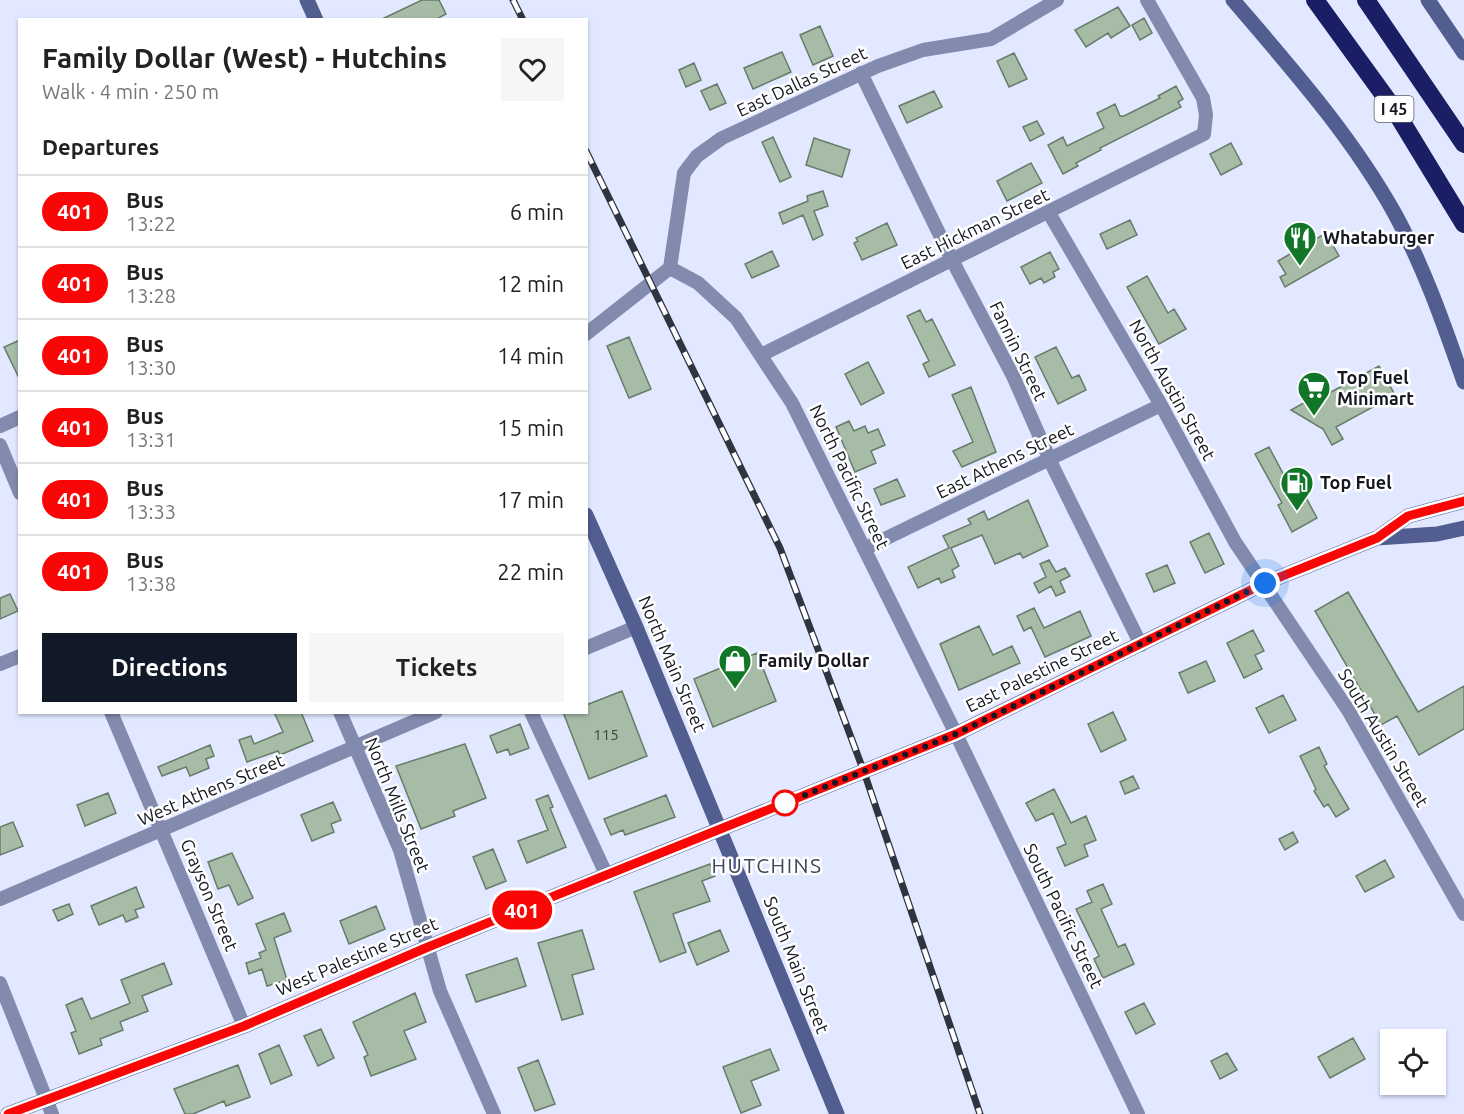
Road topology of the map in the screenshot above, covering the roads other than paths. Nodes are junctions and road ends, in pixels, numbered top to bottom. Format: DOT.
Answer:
graph roads {
  1 [pos="306,0"];
  2 [pos="1057,0"];
  3 [pos="1147,0"];
  4 [pos="1233,0"];
  5 [pos="1315,0"];
  6 [pos="1366,0"];
  7 [pos="1428,0"];
  8 [pos="315,18"];
  9 [pos="1464,53"];
  10 [pos="861,73"];
  11 [pos="1464,144"];
  12 [pos="1049,213"];
  13 [pos="1464,224"];
  14 [pos="952,260"];
  15 [pos="670,268"];
  16 [pos="588,332"];
  17 [pos="761,355"];
  18 [pos="1464,382"];
  19 [pos="1161,405"];
  20 [pos="18,418"];
  21 [pos="0,426"];
  22 [pos="0,445"];
  23 [pos="1050,460"];
  24 [pos="18,488"];
  25 [pos="1464,501"];
  26 [pos="588,519"];
  27 [pos="1464,528"];
  28 [pos="1377,538"];
  29 [pos="864,549"];
  30 [pos="1265,583"];
  31 [pos="636,627"];
  32 [pos="1141,645"];
  33 [pos="588,647"];
  34 [pos="18,657"];
  35 [pos="0,664"];
  36 [pos="112,714"];
  37 [pos="341,714"];
  38 [pos="431,714"];
  39 [pos="532,714"];
  40 [pos="956,734"];
  41 [pos="355,748"];
  42 [pos="162,830"];
  43 [pos="720,830"];
  44 [pos="607,876"];
  45 [pos="0,899"];
  46 [pos="1464,914"];
  47 [pos="428,947"];
  48 [pos="0,983"];
  49 [pos="244,1026"];
  50 [pos="46,1098"];
  51 [pos="8,1114"];
  52 [pos="52,1114"];
  53 [pos="494,1114"];
  54 [pos="837,1114"];
  55 [pos="1138,1114"];
  1 -- 8 [label="street"];
  2 -- 10 [label="street, East Dallas Street"];
  3 -- 12 [label="street, East Hickman Street"];
  4 -- 18 [label="street"];
  5 -- 13 [label="highway, I 45"];
  6 -- 11 [label="highway, I 45"];
  7 -- 9 [label="street"];
  10 -- 14 [label="street, Fannin Street"];
  10 -- 15 [label="street, East Dallas Street"];
  12 -- 14 [label="street, East Hickman Street"];
  12 -- 19 [label="street, North Austin Street"];
  14 -- 17 [label="street, East Hickman Street"];
  14 -- 23 [label="street, Fannin Street"];
  15 -- 16 [label="street"];
  15 -- 17 [label="street, North Pacific Street"];
  17 -- 29 [label="street, North Pacific Street"];
  19 -- 23 [label="street, East Athens Street"];
  19 -- 30 [label="street, North Austin Street"];
  20 -- 21 [label="street"];
  22 -- 24 [label="street"];
  23 -- 29 [label="street, East Athens Street"];
  23 -- 32 [label="street, Fannin Street"];
  25 -- 28 [label="street, East Palestine Street"];
  26 -- 31 [label="street, North Main Street"];
  27 -- 28 [label="street, East Palestine Street"];
  28 -- 30 [label="street, East Palestine Street"];
  29 -- 40 [label="street, North Pacific Street"];
  30 -- 32 [label="street, East Palestine Street"];
  30 -- 46 [label="street, South Austin Street"];
  31 -- 33 [label="street"];
  31 -- 43 [label="street, North Main Street"];
  32 -- 40 [label="street, East Palestine Street"];
  34 -- 35 [label="street"];
  36 -- 42 [label="street, Grayson Street"];
  37 -- 41 [label="street, North Mills Street"];
  38 -- 41 [label="street, West Athens Street"];
  39 -- 44 [label="street"];
  40 -- 43 [label="street, East Palestine Street"];
  40 -- 55 [label="street, South Pacific Street"];
  41 -- 42 [label="street, West Athens Street"];
  41 -- 47 [label="street, North Mills Street"];
  42 -- 45 [label="street, West Athens Street"];
  42 -- 49 [label="street, Grayson Street"];
  43 -- 44 [label="street, West Palestine Street"];
  43 -- 54 [label="street, South Main Street"];
  44 -- 47 [label="street, West Palestine Street"];
  47 -- 49 [label="street, West Palestine Street"];
  47 -- 53 [label="street, North Mills Street"];
  48 -- 50 [label="street"];
  49 -- 50 [label="street, West Palestine Street"];
  50 -- 51 [label="street, West Palestine Street"];
  50 -- 52 [label="street"];
}
